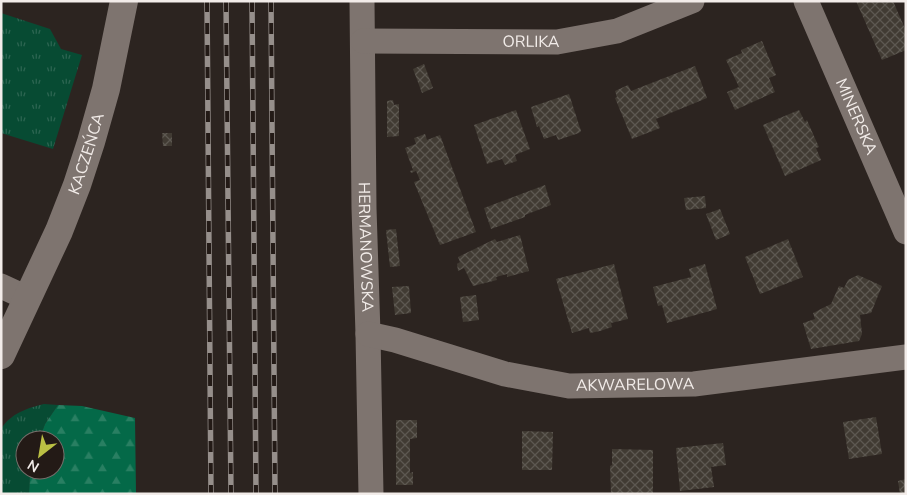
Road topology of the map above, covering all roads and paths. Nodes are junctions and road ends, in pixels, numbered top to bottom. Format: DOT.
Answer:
graph roads {
  1 [pos="124,1"];
  2 [pos="362,1"];
  3 [pos="692,1"];
  4 [pos="806,1"];
  5 [pos="362,41"];
  6 [pos="906,232"];
  7 [pos="1,286"];
  8 [pos="27,298"];
  9 [pos="368,334"];
  10 [pos="1,355"];
  11 [pos="906,357"];
  12 [pos="371,494"];
  1 -- 8 [label="street, KACZEŃCA"];
  2 -- 5 [label="street, HERMANOWSKA"];
  3 -- 5 [label="street, ORLIKA"];
  4 -- 6 [label="street, MINERSKA"];
  5 -- 9 [label="street, HERMANOWSKA"];
  7 -- 8 [label="street"];
  8 -- 10 [label="street, KACZEŃCA"];
  9 -- 11 [label="street, AKWARELOWA"];
  9 -- 12 [label="street, HERMANOWSKA"];
}
